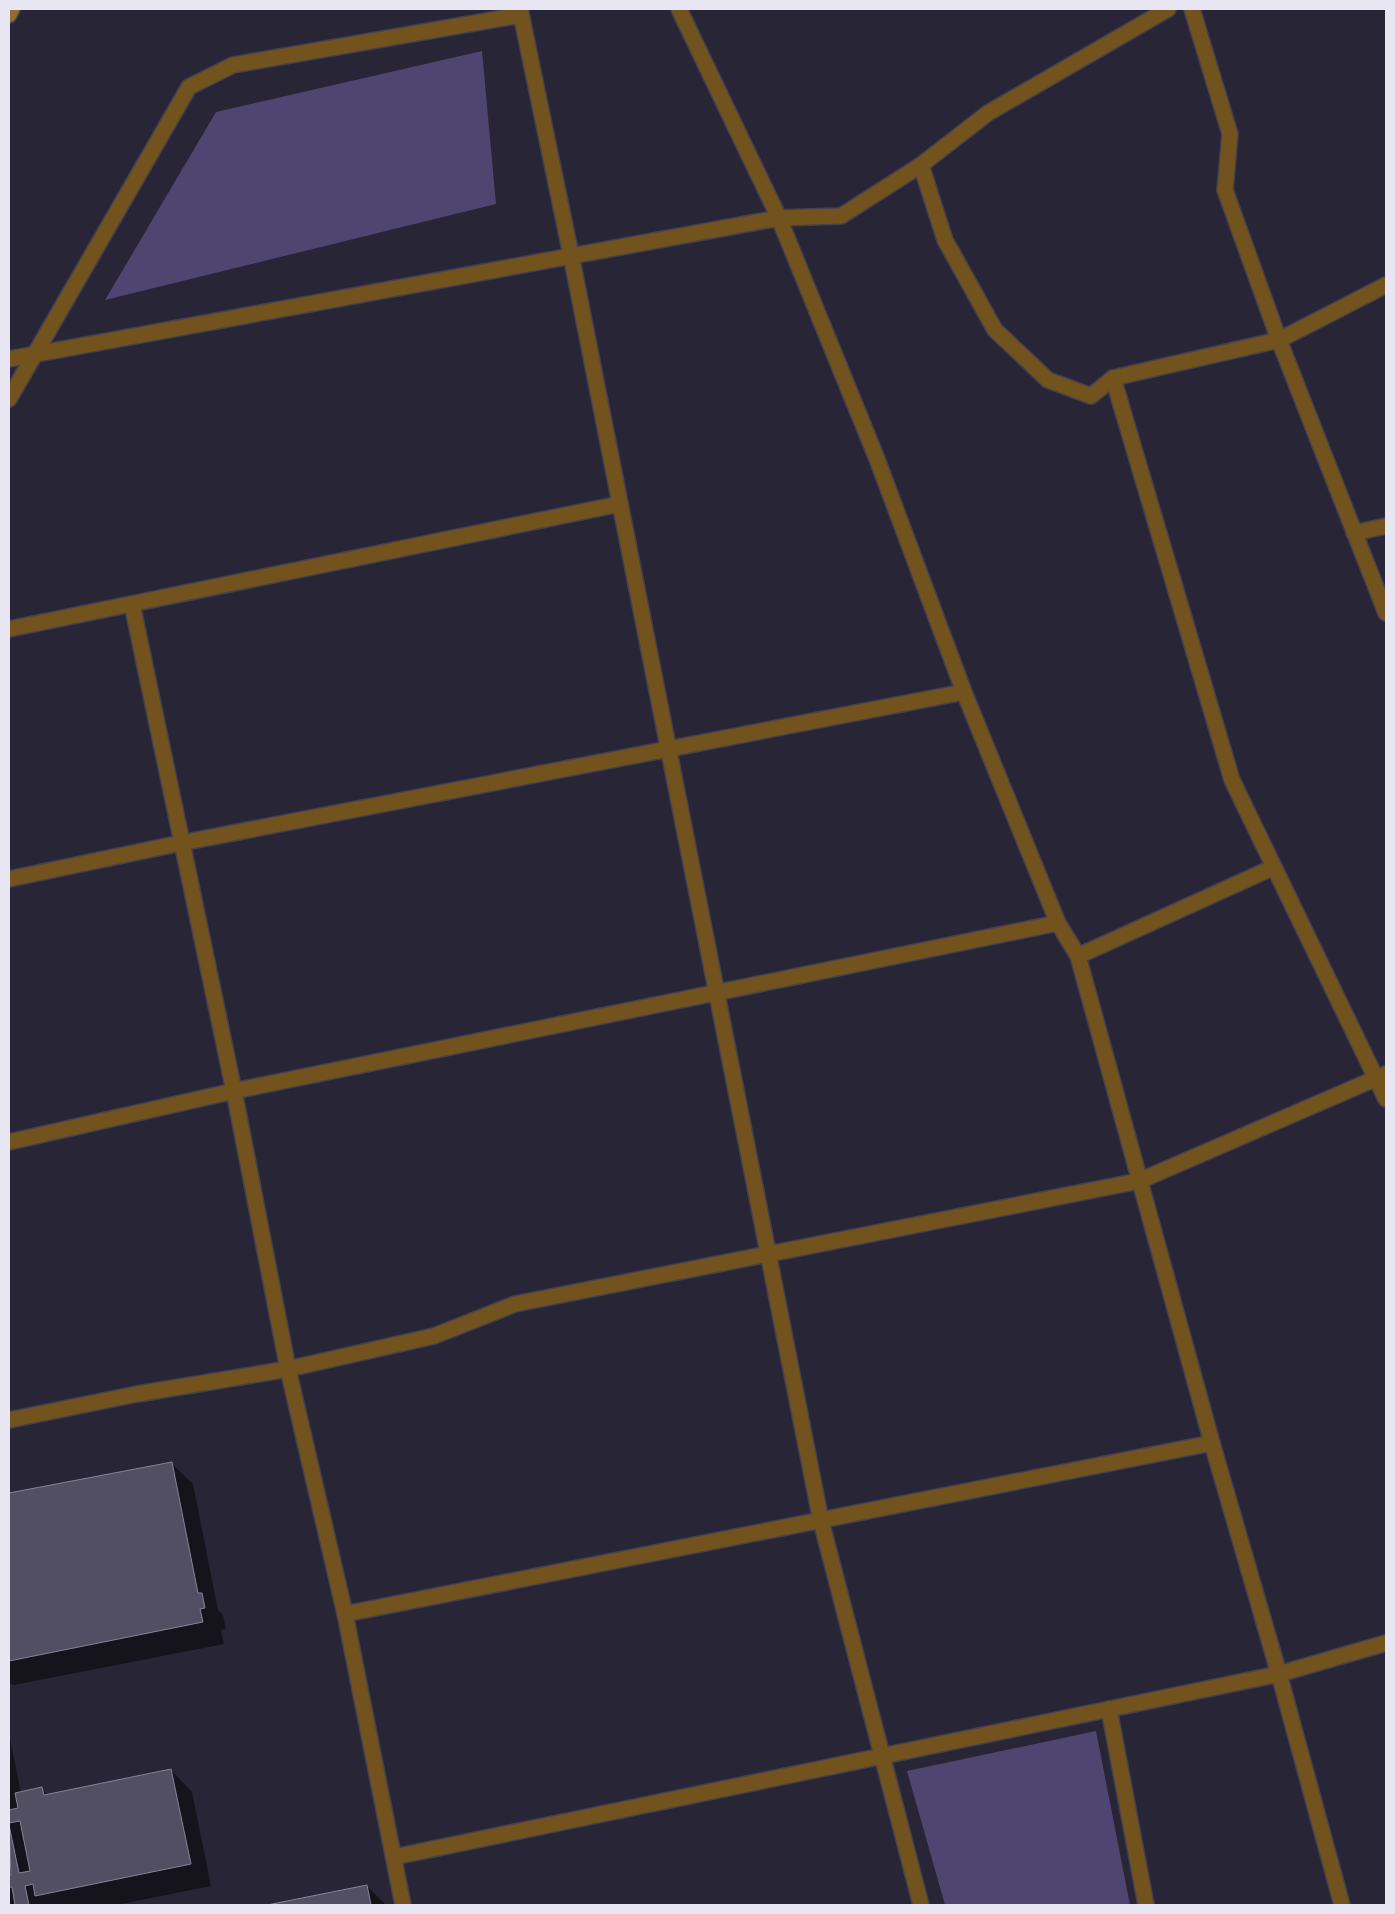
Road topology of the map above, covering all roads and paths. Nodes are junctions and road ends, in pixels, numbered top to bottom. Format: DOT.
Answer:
graph roads {
  1 [pos="12,9"];
  2 [pos="679,9"];
  3 [pos="1168,9"];
  4 [pos="1192,9"];
  5 [pos="520,12"];
  6 [pos="9,15"];
  7 [pos="921,165"];
  8 [pos="779,218"];
  9 [pos="571,255"];
  10 [pos="1386,285"];
  11 [pos="1279,340"];
  12 [pos="33,354"];
  13 [pos="9,359"];
  14 [pos="1113,378"];
  15 [pos="9,399"];
  16 [pos="620,504"];
  17 [pos="1386,526"];
  18 [pos="1354,533"];
  19 [pos="132,604"];
  20 [pos="1386,614"];
  21 [pos="9,629"];
  22 [pos="964,692"];
  23 [pos="669,751"];
  24 [pos="181,843"];
  25 [pos="1274,867"];
  26 [pos="9,879"];
  27 [pos="1058,923"];
  28 [pos="1078,956"];
  29 [pos="718,994"];
  30 [pos="1382,1076"];
  31 [pos="234,1091"];
  32 [pos="1386,1099"];
  33 [pos="9,1142"];
  34 [pos="1139,1181"];
  35 [pos="768,1254"];
  36 [pos="288,1369"];
  37 [pos="9,1420"];
  38 [pos="1212,1442"];
  39 [pos="821,1521"];
  40 [pos="345,1614"];
  41 [pos="1386,1643"];
  42 [pos="1279,1674"];
  43 [pos="1109,1709"];
  44 [pos="882,1757"];
  45 [pos="394,1857"];
  46 [pos="403,1905"];
  47 [pos="921,1905"];
  48 [pos="1146,1905"];
  49 [pos="1342,1905"];
  1 -- 6 [label="main road"];
  2 -- 8 [label="street"];
  3 -- 7 [label="street"];
  4 -- 11 [label="street"];
  5 -- 9 [label="street"];
  5 -- 12 [label="street"];
  7 -- 8 [label="street"];
  7 -- 14 [label="street"];
  8 -- 9 [label="street"];
  8 -- 22 [label="street"];
  9 -- 12 [label="street"];
  9 -- 16 [label="street"];
  10 -- 11 [label="street"];
  11 -- 14 [label="street"];
  11 -- 18 [label="street"];
  12 -- 13 [label="street"];
  12 -- 15 [label="street"];
  14 -- 25 [label="street"];
  16 -- 19 [label="street"];
  16 -- 23 [label="street"];
  17 -- 18 [label="street"];
  18 -- 20 [label="street"];
  19 -- 21 [label="street"];
  19 -- 24 [label="street"];
  22 -- 23 [label="street"];
  22 -- 27 [label="street"];
  23 -- 24 [label="street"];
  23 -- 29 [label="street"];
  24 -- 26 [label="street"];
  24 -- 31 [label="street"];
  25 -- 28 [label="street"];
  25 -- 30 [label="street"];
  27 -- 28 [label="street"];
  27 -- 29 [label="street"];
  28 -- 34 [label="street"];
  29 -- 31 [label="street"];
  29 -- 35 [label="street"];
  30 -- 32 [label="street"];
  30 -- 34 [label="street"];
  31 -- 33 [label="street"];
  31 -- 36 [label="street"];
  34 -- 35 [label="street"];
  34 -- 38 [label="street"];
  35 -- 36 [label="street"];
  35 -- 39 [label="street"];
  36 -- 37 [label="street"];
  36 -- 40 [label="street"];
  38 -- 39 [label="street"];
  38 -- 42 [label="street"];
  39 -- 40 [label="street"];
  39 -- 44 [label="street"];
  40 -- 45 [label="street"];
  41 -- 42 [label="street"];
  42 -- 43 [label="street"];
  42 -- 49 [label="street"];
  43 -- 44 [label="street"];
  43 -- 48 [label="street"];
  44 -- 45 [label="street"];
  44 -- 47 [label="street"];
  45 -- 46 [label="street"];
}
